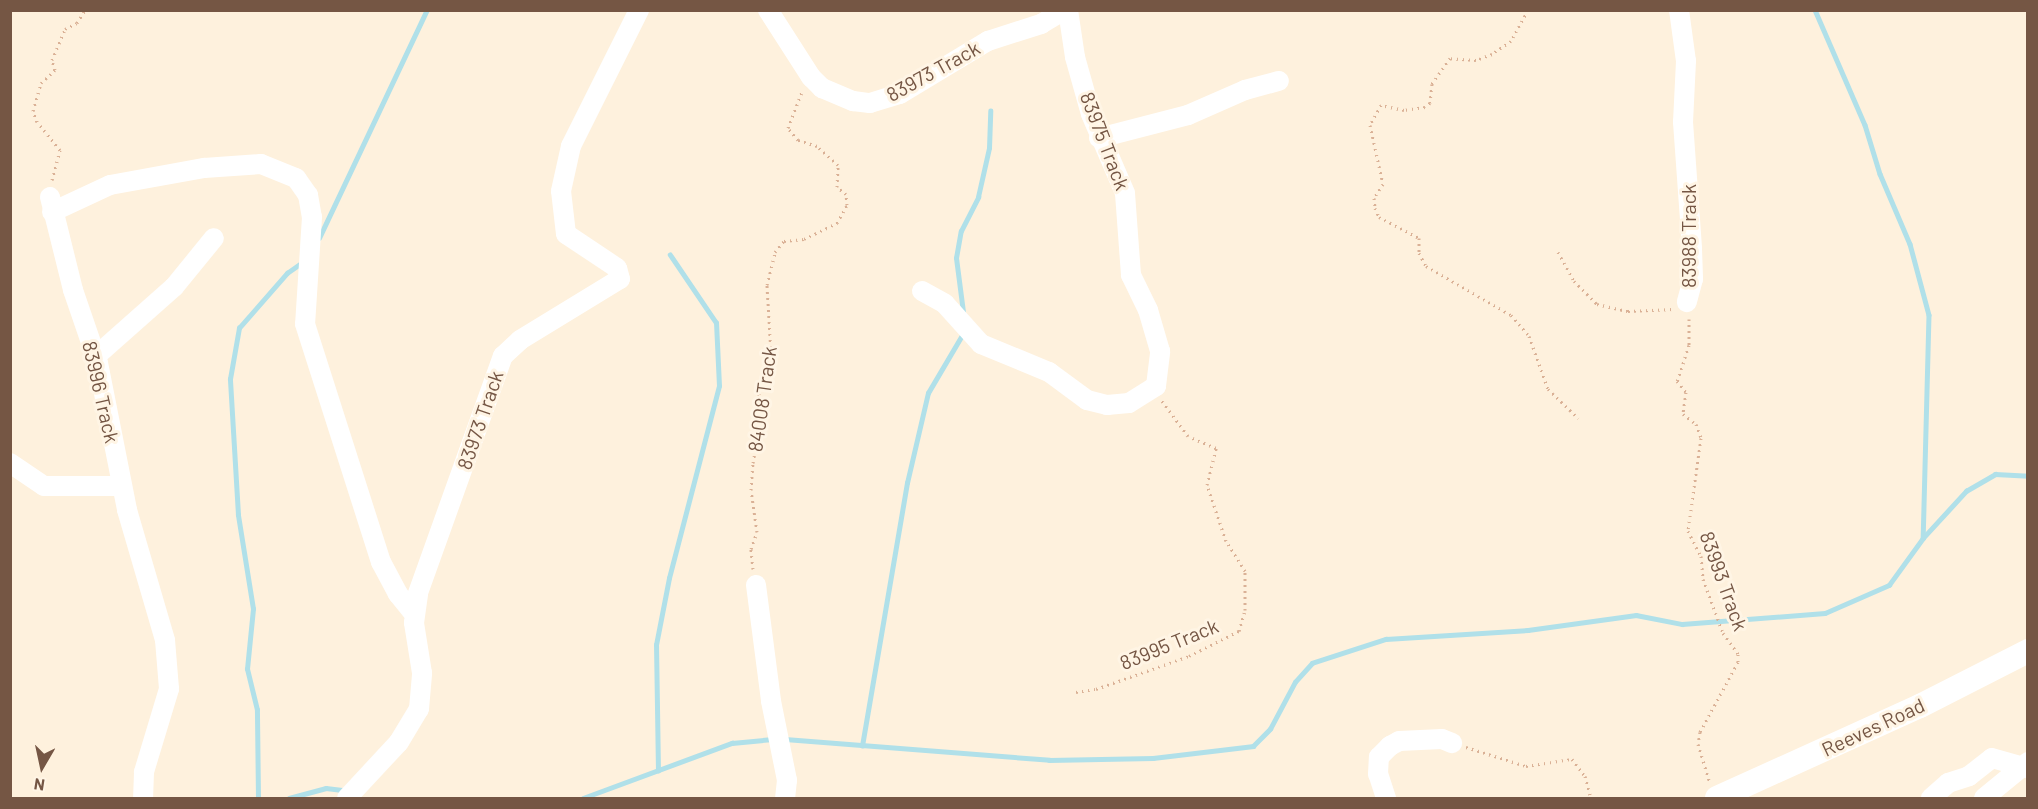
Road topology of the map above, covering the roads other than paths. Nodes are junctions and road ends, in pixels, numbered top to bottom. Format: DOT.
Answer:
graph roads {
  1 [pos="639,10"];
  2 [pos="768,10"];
  3 [pos="1066,10"];
  4 [pos="1679,10"];
  5 [pos="1279,81"];
  6 [pos="1099,138"];
  7 [pos="214,238"];
  8 [pos="922,291"];
  9 [pos="1687,302"];
  10 [pos="96,356"];
  11 [pos="10,464"];
  12 [pos="121,486"];
  13 [pos="756,585"];
  14 [pos="414,614"];
  15 [pos="2028,651"];
  16 [pos="1452,743"];
  17 [pos="2027,765"];
  18 [pos="143,798"];
  19 [pos="347,798"];
  20 [pos="785,798"];
  21 [pos="1386,798"];
  22 [pos="1718,798"];
  23 [pos="1931,798"];
  24 [pos="1984,798"];
  1 -- 14 [label="street, 83973 Track"];
  2 -- 3 [label="street, 83973 Track"];
  3 -- 6 [label="street, 83975 Track"];
  4 -- 9 [label="street, 83988 Track"];
  5 -- 6 [label="street"];
  6 -- 8 [label="street, 83975 Track"];
  7 -- 10 [label="street"];
  10 -- 12 [label="street, 83996 Track"];
  10 -- 14 [label="street, 83996 Track"];
  11 -- 12 [label="street"];
  12 -- 18 [label="street, 83996 Track"];
  13 -- 20 [label="street"];
  14 -- 19 [label="street, 83973 Track"];
  15 -- 22 [label="street, Reeves Road"];
  16 -- 21 [label="street"];
  17 -- 23 [label="street"];
  17 -- 24 [label="street"];
}
